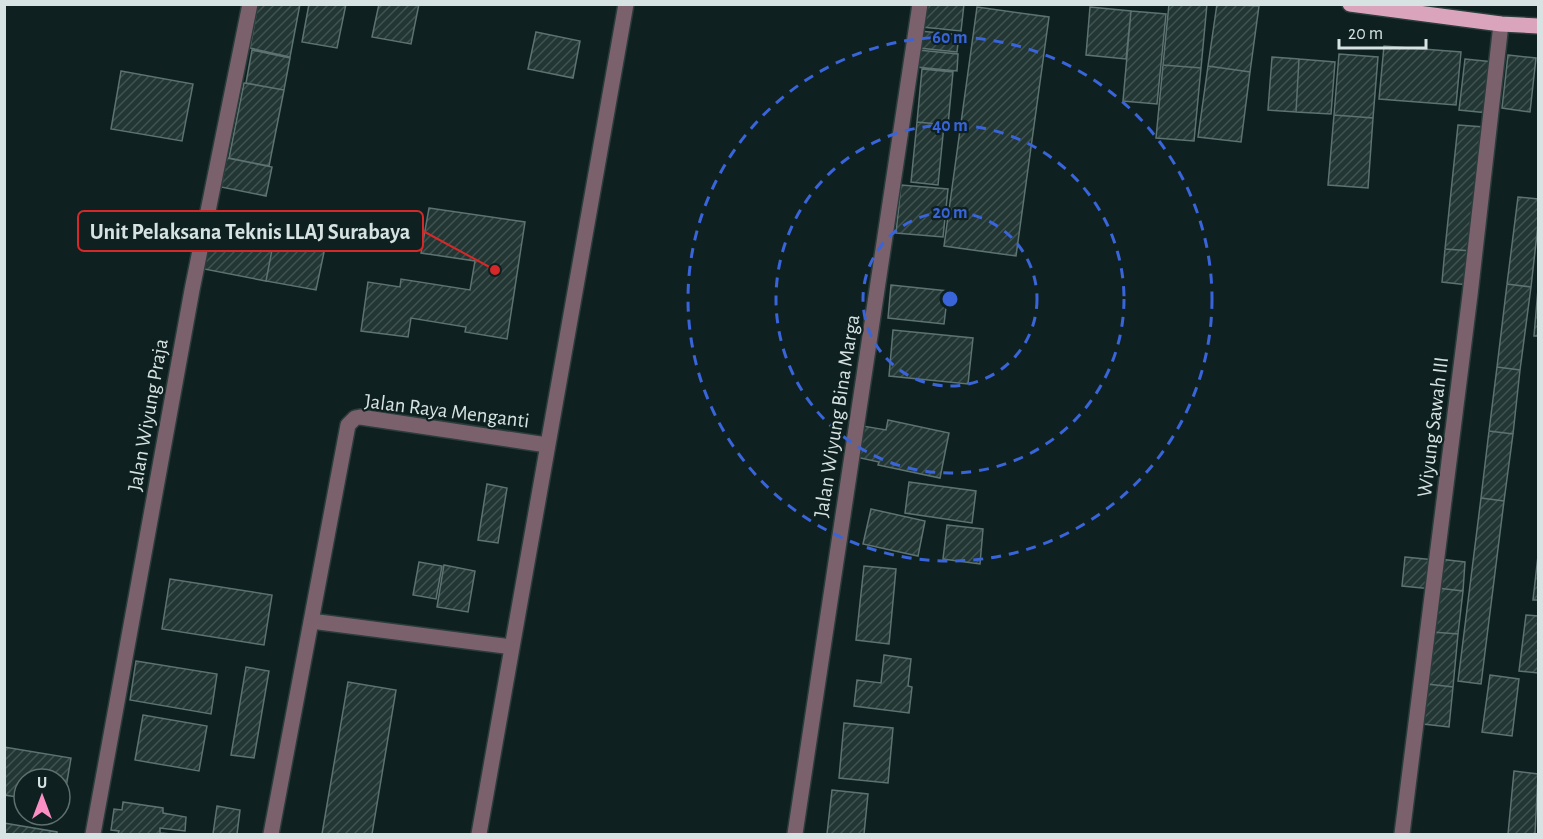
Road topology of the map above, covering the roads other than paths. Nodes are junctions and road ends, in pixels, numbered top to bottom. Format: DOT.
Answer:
graph roads {
  1 [pos="250,4"];
  2 [pos="626,4"];
  3 [pos="920,4"];
  4 [pos="1350,4"];
  5 [pos="1501,24"];
  6 [pos="1539,26"];
  7 [pos="547,445"];
  8 [pos="311,621"];
  9 [pos="512,647"];
  10 [pos="93,834"];
  11 [pos="271,834"];
  12 [pos="479,834"];
  13 [pos="795,834"];
  14 [pos="1402,834"];
  1 -- 10 [label="street, Jalan Wiyung Praja"];
  2 -- 7 [label="street, Jalan Raya Menganti"];
  3 -- 13 [label="street, Jalan Wiyung Bina Marga"];
  4 -- 5 [label="main road"];
  5 -- 6 [label="main road"];
  5 -- 14 [label="street, Wiyung Sawah III"];
  7 -- 8 [label="street, Jalan Raya Menganti"];
  7 -- 9 [label="street"];
  8 -- 9 [label="street"];
  8 -- 11 [label="street, Jalan Raya Menganti"];
  9 -- 12 [label="street"];
}
